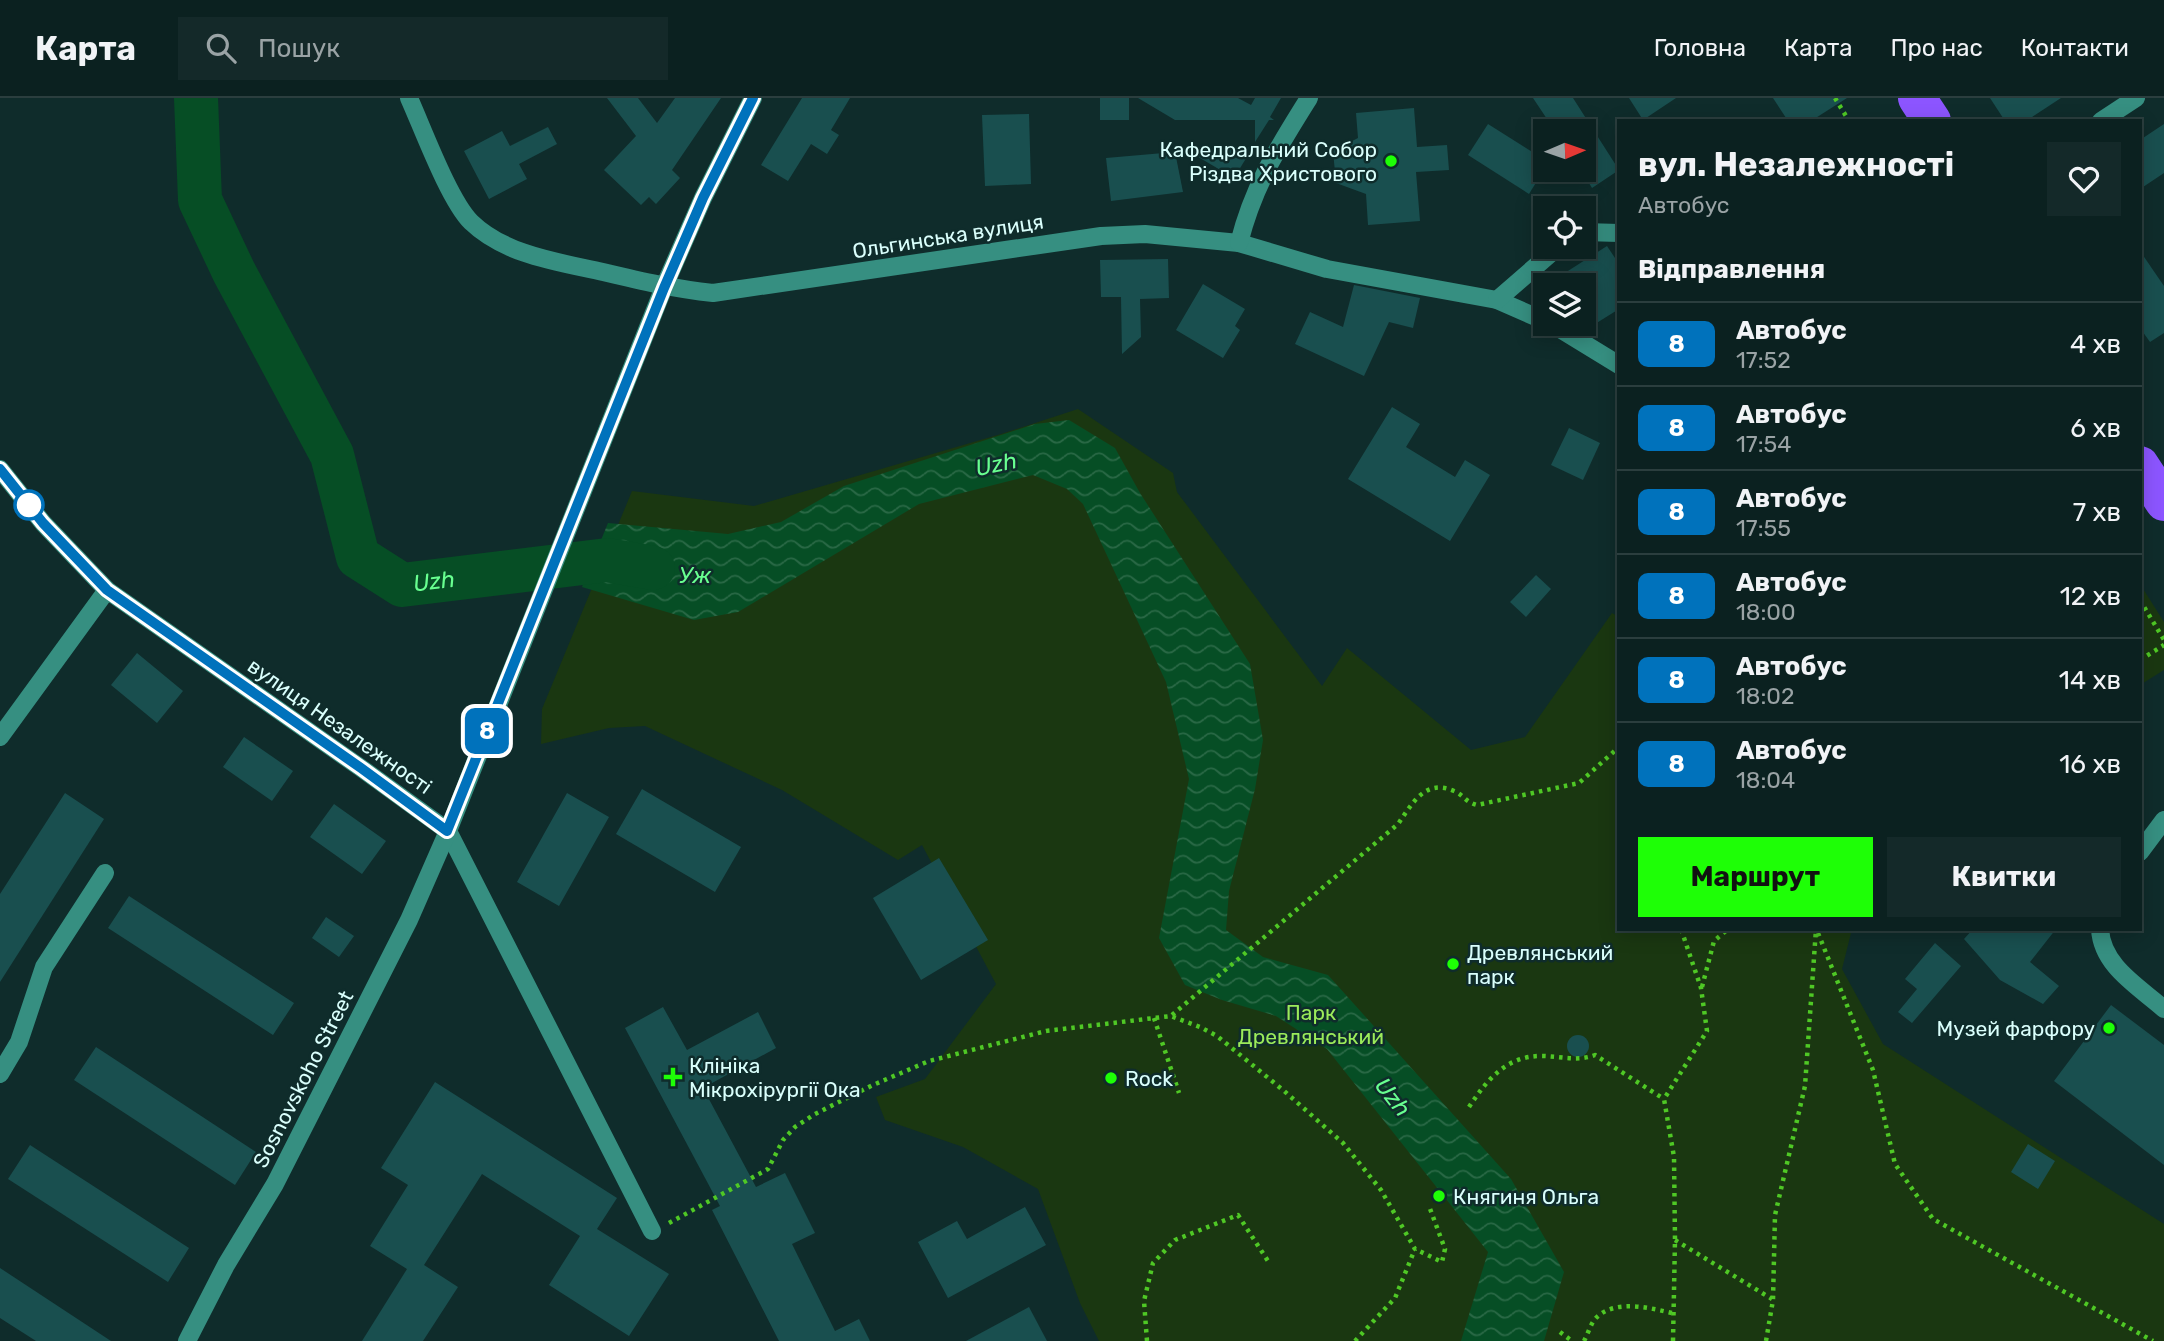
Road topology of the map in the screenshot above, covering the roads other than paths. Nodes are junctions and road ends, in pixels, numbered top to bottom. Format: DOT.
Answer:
graph roads {
  1 [pos="409,98"];
  2 [pos="753,98"];
  3 [pos="1309,98"];
  4 [pos="1917,98"];
  5 [pos="2136,98"];
  6 [pos="1931,119"];
  7 [pos="2104,119"];
  8 [pos="1596,232"];
  9 [pos="1617,233"];
  10 [pos="1239,243"];
  11 [pos="1544,259"];
  12 [pos="664,288"];
  13 [pos="1497,300"];
  14 [pos="1533,316"];
  15 [pos="1572,336"];
  16 [pos="1617,364"];
  17 [pos="2142,468"];
  18 [pos="0,469"];
  19 [pos="2164,502"];
  20 [pos="107,590"];
  21 [pos="0,737"];
  22 [pos="2164,820"];
  23 [pos="447,831"];
  24 [pos="2142,849"];
  25 [pos="105,873"];
  26 [pos="2100,931"];
  27 [pos="2164,1009"];
  28 [pos="0,1074"];
  29 [pos="652,1231"];
  30 [pos="187,1341"];
  1 -- 12 [label="street, Ольгинська вулиця"];
  2 -- 12 [label="street"];
  3 -- 10 [label="street"];
  4 -- 6 [label="highway"];
  5 -- 7 [label="street"];
  8 -- 9 [label="street"];
  10 -- 12 [label="street, Ольгинська вулиця"];
  10 -- 13 [label="street, Ольгинська вулиця"];
  11 -- 13 [label="street"];
  12 -- 23 [label="street, Sosnovskoho Street"];
  13 -- 14 [label="street, Ольгинська вулиця"];
  15 -- 16 [label="street"];
  17 -- 19 [label="highway"];
  18 -- 20 [label="street, вулиця Незалежності"];
  20 -- 21 [label="street"];
  20 -- 23 [label="street, вулиця Незалежності"];
  22 -- 24 [label="street"];
  23 -- 29 [label="street, вулиця Незалежності"];
  23 -- 30 [label="street, Sosnovskoho Street"];
  25 -- 28 [label="street"];
  26 -- 27 [label="street"];
}
